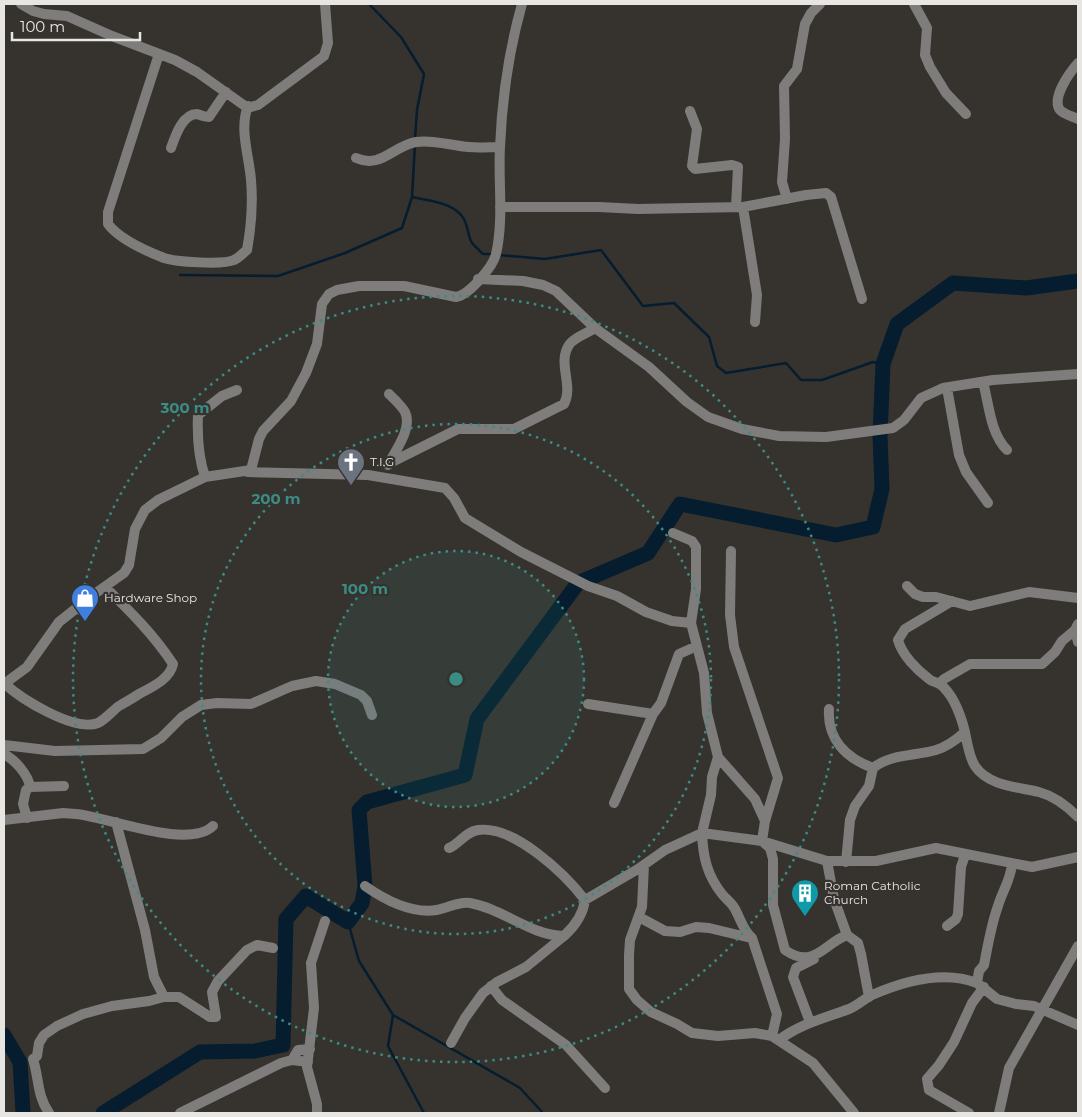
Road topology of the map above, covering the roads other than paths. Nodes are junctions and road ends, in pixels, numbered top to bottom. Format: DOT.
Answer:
graph roads {
  1 [pos="21,4"];
  2 [pos="325,4"];
  3 [pos="522,4"];
  4 [pos="820,4"];
  5 [pos="914,4"];
  6 [pos="159,54"];
  7 [pos="1078,63"];
  8 [pos="226,92"];
  9 [pos="248,106"];
  10 [pos="690,111"];
  11 [pos="966,114"];
  12 [pos="1078,119"];
  13 [pos="500,147"];
  14 [pos="171,148"];
  15 [pos="356,158"];
  16 [pos="787,199"];
  17 [pos="500,207"];
  18 [pos="740,207"];
  19 [pos="478,279"];
  20 [pos="862,299"];
  21 [pos="755,322"];
  22 [pos="595,328"];
  23 [pos="1078,374"];
  24 [pos="983,382"];
  25 [pos="947,388"];
  26 [pos="237,390"];
  27 [pos="389,394"];
  28 [pos="1007,450"];
  29 [pos="388,464"];
  30 [pos="248,472"];
  31 [pos="205,477"];
  32 [pos="382,477"];
  33 [pos="988,502"];
  34 [pos="674,533"];
  35 [pos="731,552"];
  36 [pos="907,586"];
  37 [pos="106,587"];
  38 [pos="1078,598"];
  39 [pos="952,601"];
  40 [pos="691,623"];
  41 [pos="1077,627"];
  42 [pos="1078,642"];
  43 [pos="697,646"];
  44 [pos="4,684"];
  45 [pos="940,684"];
  46 [pos="588,704"];
  47 [pos="829,709"];
  48 [pos="653,714"];
  49 [pos="372,715"];
  50 [pos="965,732"];
  51 [pos="4,745"];
  52 [pos="4,754"];
  53 [pos="718,757"];
  54 [pos="872,768"];
  55 [pos="64,786"];
  56 [pos="30,787"];
  57 [pos="614,803"];
  58 [pos="1078,815"];
  59 [pos="27,818"];
  60 [pos="4,820"];
  61 [pos="765,821"];
  62 [pos="116,822"];
  63 [pos="213,826"];
  64 [pos="702,833"];
  65 [pos="762,841"];
  66 [pos="449,848"];
  67 [pos="965,854"];
  68 [pos="1078,858"];
  69 [pos="827,861"];
  70 [pos="846,862"];
  71 [pos="1012,864"];
  72 [pos="644,865"];
  73 [pos="366,886"];
  74 [pos="585,900"];
  75 [pos="639,917"];
  76 [pos="324,921"];
  77 [pos="947,926"];
  78 [pos="846,935"];
  79 [pos="564,936"];
  80 [pos="752,938"];
  81 [pos="1078,946"];
  82 [pos="273,948"];
  83 [pos="816,956"];
  84 [pos="981,985"];
  85 [pos="491,986"];
  86 [pos="164,997"];
  87 [pos="869,997"];
  88 [pos="1042,1009"];
  89 [pos="810,1022"];
  90 [pos="1078,1025"];
  91 [pos="776,1038"];
  92 [pos="451,1043"];
  93 [pos="310,1049"];
  94 [pos="292,1060"];
  95 [pos="308,1062"];
  96 [pos="605,1088"];
  97 [pos="49,1113"];
  98 [pos="180,1113"];
  99 [pos="317,1113"];
  100 [pos="854,1113"];
  101 [pos="969,1113"];
  102 [pos="999,1113"];
  1 -- 6 [label="street"];
  2 -- 9 [label="street"];
  3 -- 13 [label="street"];
  4 -- 16 [label="street"];
  5 -- 11 [label="street"];
  6 -- 8 [label="street"];
  6 -- 9 [label="street"];
  7 -- 12 [label="street"];
  8 -- 9 [label="street"];
  8 -- 14 [label="street"];
  10 -- 18 [label="street"];
  13 -- 15 [label="street"];
  13 -- 17 [label="street"];
  16 -- 18 [label="street"];
  16 -- 20 [label="street"];
  17 -- 18 [label="street"];
  17 -- 19 [label="street"];
  18 -- 21 [label="street"];
  19 -- 22 [label="street"];
  19 -- 30 [label="street"];
  22 -- 25 [label="street"];
  22 -- 29 [label="street"];
  23 -- 24 [label="street"];
  24 -- 25 [label="street"];
  24 -- 28 [label="street"];
  25 -- 33 [label="street"];
  26 -- 31 [label="street"];
  27 -- 29 [label="street"];
  29 -- 32 [label="street"];
  30 -- 31 [label="street"];
  30 -- 32 [label="street"];
  31 -- 37 [label="street"];
  32 -- 40 [label="street"];
  34 -- 40 [label="street"];
  35 -- 61 [label="street"];
  36 -- 39 [label="street"];
  37 -- 44 [label="street"];
  37 -- 44 [label="street"];
  38 -- 39 [label="street"];
  39 -- 45 [label="street"];
  40 -- 43 [label="street"];
  41 -- 42 [label="street"];
  41 -- 45 [label="street"];
  43 -- 48 [label="street"];
  43 -- 53 [label="street"];
  45 -- 50 [label="street"];
  46 -- 48 [label="street"];
  47 -- 54 [label="street"];
  48 -- 57 [label="street"];
  49 -- 51 [label="street"];
  50 -- 54 [label="street"];
  50 -- 58 [label="street"];
  52 -- 56 [label="street"];
  53 -- 61 [label="street"];
  53 -- 64 [label="street"];
  54 -- 70 [label="street"];
  55 -- 56 [label="street"];
  56 -- 59 [label="street"];
  59 -- 60 [label="street"];
  59 -- 62 [label="street"];
  61 -- 65 [label="street"];
  62 -- 63 [label="street"];
  62 -- 86 [label="street"];
  64 -- 65 [label="street"];
  64 -- 72 [label="street"];
  64 -- 80 [label="street"];
  65 -- 69 [label="street"];
  65 -- 83 [label="street"];
  66 -- 74 [label="street"];
  67 -- 70 [label="street"];
  67 -- 71 [label="street"];
  67 -- 77 [label="street"];
  68 -- 71 [label="street"];
  69 -- 70 [label="street"];
  69 -- 78 [label="street"];
  71 -- 84 [label="street"];
  72 -- 74 [label="street"];
  72 -- 75 [label="street"];
  73 -- 79 [label="street"];
  74 -- 79 [label="street"];
  75 -- 80 [label="street"];
  75 -- 91 [label="street"];
  76 -- 93 [label="street"];
  78 -- 83 [label="street"];
  78 -- 87 [label="street"];
  79 -- 85 [label="street"];
  80 -- 91 [label="street"];
  81 -- 88 [label="street"];
  82 -- 86 [label="street"];
  83 -- 89 [label="street"];
  84 -- 87 [label="street"];
  84 -- 88 [label="street"];
  84 -- 101 [label="street"];
  85 -- 92 [label="street"];
  85 -- 96 [label="street"];
  86 -- 97 [label="street"];
  87 -- 89 [label="street"];
  88 -- 90 [label="street"];
  88 -- 102 [label="street"];
  89 -- 91 [label="street"];
  91 -- 100 [label="street"];
  93 -- 94 [label="street"];
  93 -- 95 [label="street"];
  94 -- 95 [label="street"];
  94 -- 98 [label="street"];
  95 -- 99 [label="street"];
}
